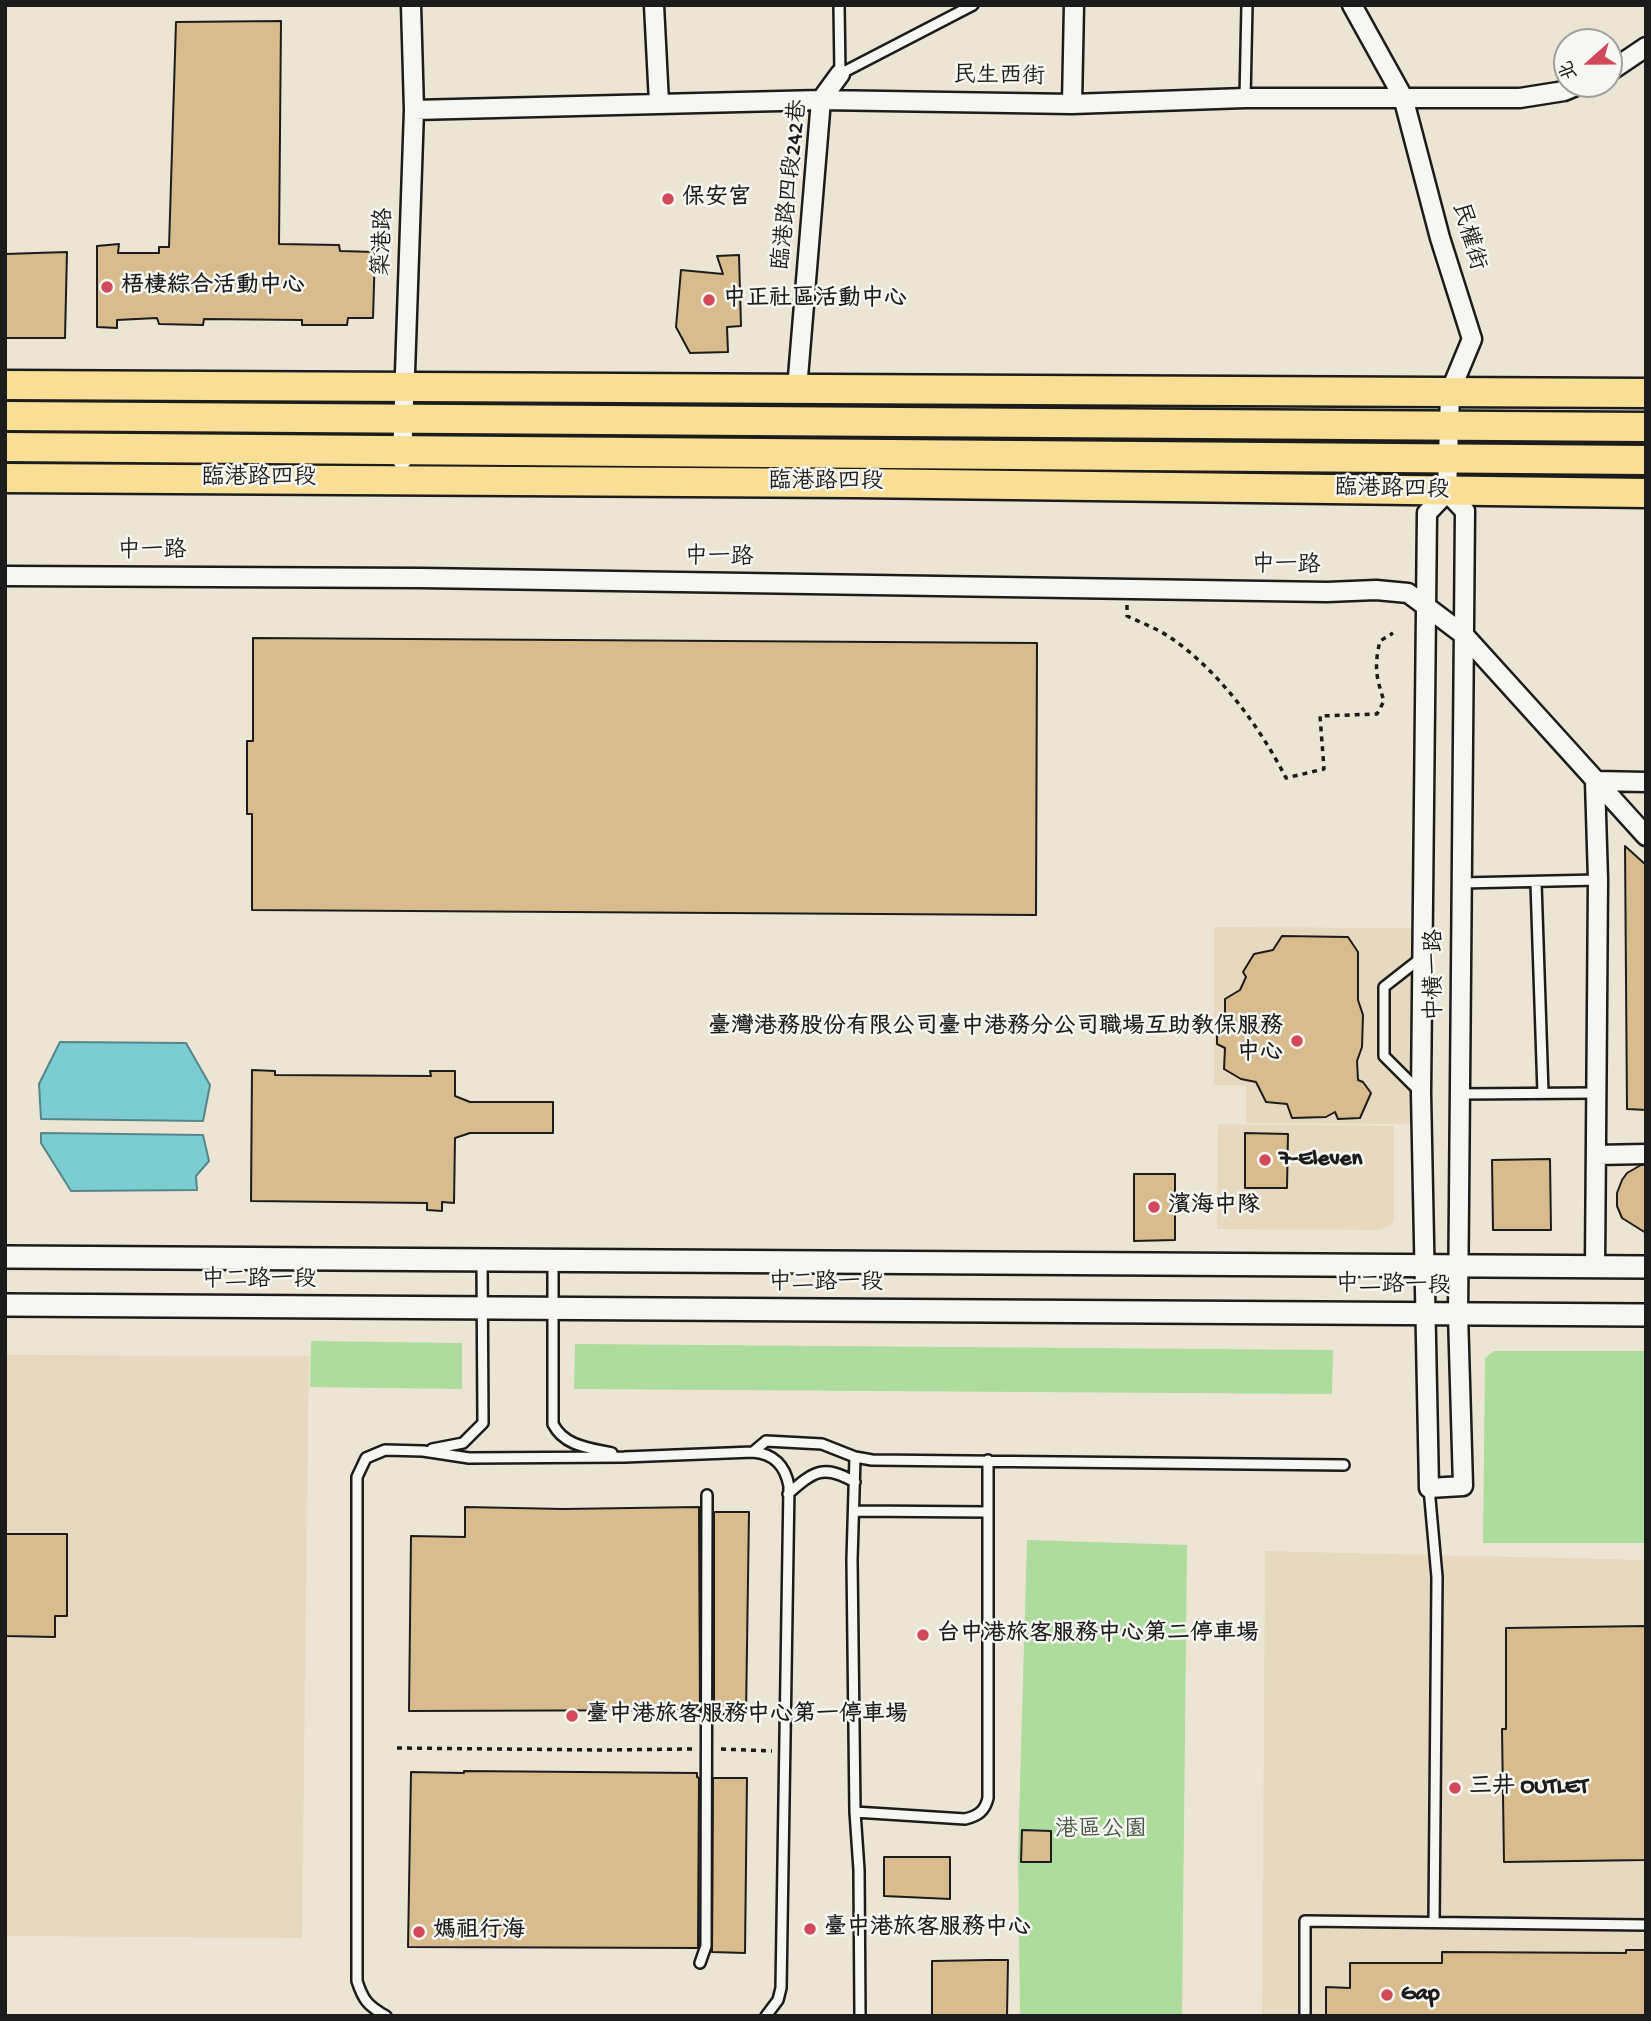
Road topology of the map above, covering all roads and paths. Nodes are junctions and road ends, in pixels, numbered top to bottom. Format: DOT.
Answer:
graph roads {
  1 [pos="411,5"];
  2 [pos="654,5"];
  3 [pos="839,5"];
  4 [pos="974,5"];
  5 [pos="1074,5"];
  6 [pos="1247,5"];
  7 [pos="1352,5"];
  8 [pos="1646,47"];
  9 [pos="1623,63"];
  10 [pos="840,74"];
  11 [pos="1553,93"];
  12 [pos="1403,97"];
  13 [pos="1245,98"];
  14 [pos="821,100"];
  15 [pos="659,103"];
  16 [pos="1072,104"];
  17 [pos="414,110"];
  18 [pos="5,385"];
  19 [pos="404,387"];
  20 [pos="796,389"];
  21 [pos="1450,392"];
  22 [pos="1646,393"];
  23 [pos="5,416"];
  24 [pos="403,418"];
  25 [pos="1449,426"];
  26 [pos="1646,427"];
  27 [pos="5,447"];
  28 [pos="402,449"];
  29 [pos="1448,459"];
  30 [pos="1646,460"];
  31 [pos="5,478"];
  32 [pos="401,480"];
  33 [pos="1447,492"];
  34 [pos="1646,493"];
  35 [pos="5,576"];
  36 [pos="1125,589"];
  37 [pos="1427,607"];
  38 [pos="1393,633"];
  39 [pos="1464,635"];
  40 [pos="1595,781"];
  41 [pos="1646,782"];
  42 [pos="1646,836"];
  43 [pos="1598,880"];
  44 [pos="1461,883"];
  45 [pos="1536,883"];
  46 [pos="1423,957"];
  47 [pos="1421,1093"];
  48 [pos="1543,1093"];
  49 [pos="1596,1093"];
  50 [pos="1460,1094"];
  51 [pos="1646,1154"];
  52 [pos="1597,1155"];
  53 [pos="5,1257"];
  54 [pos="482,1260"];
  55 [pos="553,1260"];
  56 [pos="1426,1264"];
  57 [pos="1458,1265"];
  58 [pos="1595,1266"];
  59 [pos="1646,1266"];
  60 [pos="5,1305"];
  61 [pos="481,1308"];
  62 [pos="554,1309"];
  63 [pos="1425,1313"];
  64 [pos="1458,1314"];
  65 [pos="1646,1315"];
  66 [pos="424,1451"];
  67 [pos="753,1452"];
  68 [pos="624,1457"];
  69 [pos="855,1457"];
  70 [pos="988,1461"];
  71 [pos="1344,1465"];
  72 [pos="855,1482"];
  73 [pos="1429,1488"];
  74 [pos="788,1494"];
  75 [pos="707,1495"];
  76 [pos="855,1511"];
  77 [pos="988,1512"];
  78 [pos="397,1748"];
  79 [pos="706,1748"];
  80 [pos="784,1751"];
  81 [pos="855,1812"];
  82 [pos="1434,1922"];
  83 [pos="1646,1925"];
  84 [pos="700,1963"];
  85 [pos="386,2016"];
  86 [pos="766,2016"];
  87 [pos="860,2016"];
  88 [pos="1305,2016"];
  1 -- 17 [label="street, 築港路"];
  2 -- 15 [label="street"];
  3 -- 10 [label="lane"];
  4 -- 10 [label="lane"];
  5 -- 16 [label="street"];
  6 -- 13 [label="lane"];
  7 -- 12 [label="street, 民權街"];
  8 -- 9 [label="street"];
  10 -- 14 [label="street, 臨港路四段242巷"];
  11 -- 12 [label="street, 民生西街"];
  12 -- 13 [label="street, 民生西街"];
  12 -- 21 [label="street, 民權街"];
  13 -- 16 [label="street, 民生西街"];
  14 -- 15 [label="street, 民生西街"];
  14 -- 16 [label="street, 民生西街"];
  14 -- 20 [label="street, 臨港路四段242巷"];
  15 -- 17 [label="street, 民生西街"];
  17 -- 19 [label="street, 築港路"];
  18 -- 19 [label="main road"];
  19 -- 20 [label="main road"];
  19 -- 24 [label="street, 築港路"];
  20 -- 21 [label="main road"];
  21 -- 22 [label="main road"];
  21 -- 25 [label="street, 民權街"];
  23 -- 24 [label="main road"];
  24 -- 25 [label="main road"];
  24 -- 28 [label="street, 築港路"];
  25 -- 26 [label="main road"];
  25 -- 29 [label="street, 民權街"];
  27 -- 28 [label="main road, 臨港路四段"];
  28 -- 29 [label="main road, 臨港路四段"];
  28 -- 32 [label="street, 築港路"];
  29 -- 30 [label="main road, 臨港路四段"];
  29 -- 33 [label="street, 民權街"];
  31 -- 32 [label="main road, 臨港路四段"];
  32 -- 33 [label="main road, 臨港路四段"];
  33 -- 34 [label="main road, 臨港路四段"];
  33 -- 37 [label="street, 中橫一路"];
  33 -- 39 [label="street, 中橫一路"];
  35 -- 36 [label="street, 中一路"];
  36 -- 37 [label="street, 中一路"];
  36 -- 38 [label="path"];
  37 -- 39 [label="street, 中一路"];
  37 -- 46 [label="street, 中橫一路"];
  39 -- 40 [label="street, 中一路"];
  39 -- 44 [label="street, 中橫一路"];
  40 -- 41 [label="street"];
  40 -- 42 [label="street, 中一路"];
  40 -- 43 [label="street"];
  43 -- 45 [label="lane"];
  43 -- 49 [label="street"];
  44 -- 45 [label="lane"];
  44 -- 50 [label="street, 中橫一路"];
  45 -- 48 [label="lane"];
  46 -- 47 [label="street, 中橫一路"];
  46 -- 47 [label="lane"];
  47 -- 56 [label="street, 中橫一路"];
  48 -- 49 [label="lane"];
  48 -- 50 [label="lane"];
  49 -- 52 [label="street"];
  50 -- 57 [label="street, 中橫一路"];
  51 -- 52 [label="street"];
  52 -- 58 [label="street"];
  53 -- 54 [label="street, 中二路一段"];
  54 -- 55 [label="street, 中二路一段"];
  54 -- 61 [label="lane"];
  55 -- 56 [label="street, 中二路一段"];
  55 -- 62 [label="lane"];
  56 -- 57 [label="street, 中二路一段"];
  56 -- 63 [label="street, 中橫一路"];
  57 -- 58 [label="street, 中二路一段"];
  57 -- 64 [label="street, 中橫一路"];
  58 -- 59 [label="street, 中二路一段"];
  60 -- 61 [label="street, 中二路一段"];
  61 -- 62 [label="street, 中二路一段"];
  61 -- 66 [label="lane"];
  62 -- 63 [label="street, 中二路一段"];
  62 -- 68 [label="lane"];
  63 -- 64 [label="street, 中二路一段"];
  63 -- 73 [label="street, 中橫一路"];
  64 -- 65 [label="street, 中二路一段"];
  64 -- 73 [label="street, 中橫一路"];
  66 -- 68 [label="lane"];
  66 -- 85 [label="lane"];
  67 -- 68 [label="lane"];
  67 -- 69 [label="lane"];
  67 -- 74 [label="lane"];
  69 -- 70 [label="lane"];
  69 -- 72 [label="lane"];
  70 -- 71 [label="lane"];
  70 -- 77 [label="lane"];
  72 -- 74 [label="lane"];
  72 -- 76 [label="lane"];
  73 -- 82 [label="lane"];
  74 -- 80 [label="lane"];
  75 -- 79 [label="lane"];
  76 -- 77 [label="lane"];
  76 -- 81 [label="lane"];
  77 -- 81 [label="lane"];
  78 -- 79 [label="path"];
  79 -- 80 [label="path"];
  79 -- 84 [label="lane"];
  80 -- 86 [label="lane"];
  81 -- 87 [label="lane"];
  82 -- 83 [label="lane"];
  82 -- 88 [label="lane"];
}
